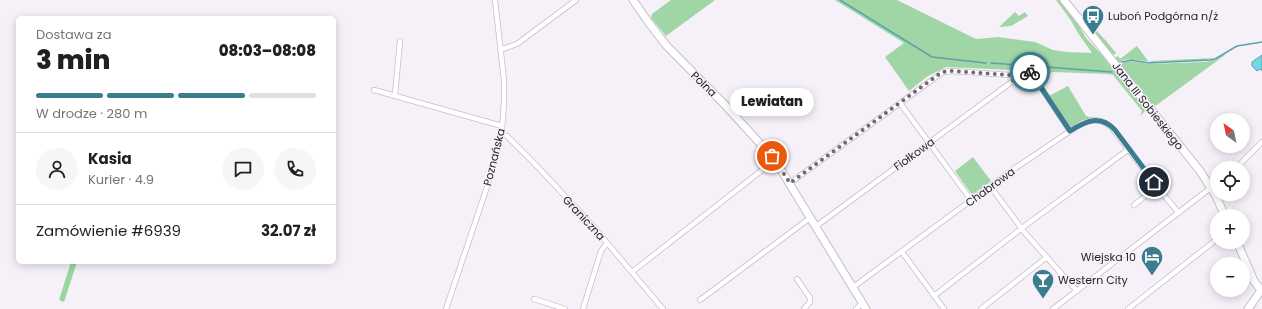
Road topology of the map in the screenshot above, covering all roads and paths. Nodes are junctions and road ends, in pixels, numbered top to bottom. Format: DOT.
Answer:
graph roads {
  1 [pos="495,0"];
  2 [pos="576,0"];
  3 [pos="633,0"];
  4 [pos="1064,0"];
  5 [pos="400,41"];
  6 [pos="500,50"];
  7 [pos="1013,81"];
  8 [pos="374,90"];
  9 [pos="395,96"];
  10 [pos="900,103"];
  11 [pos="502,126"];
  12 [pos="1070,131"];
  13 [pos="501,132"];
  14 [pos="1262,142"];
  15 [pos="930,143"];
  16 [pos="1129,149"];
  17 [pos="775,160"];
  18 [pos="1243,161"];
  19 [pos="1210,181"];
  20 [pos="790,183"];
  21 [pos="990,186"];
  22 [pos="1157,186"];
  23 [pos="1210,189"];
  24 [pos="971,200"];
  25 [pos="1134,205"];
  26 [pos="1179,213"];
  27 [pos="810,218"];
  28 [pos="815,227"];
  29 [pos="1022,228"];
  30 [pos="607,243"];
  31 [pos="1210,245"];
  32 [pos="1240,249"];
  33 [pos="902,252"];
  34 [pos="1047,257"];
  35 [pos="632,272"];
  36 [pos="797,279"];
  37 [pos="852,288"];
  38 [pos="1262,289"];
  39 [pos="1077,290"];
  40 [pos="934,296"];
  41 [pos="534,298"];
  42 [pos="700,300"];
  43 [pos="864,306"];
  44 [pos="446,309"];
  45 [pos="565,309"];
  46 [pos="583,309"];
  47 [pos="663,309"];
  48 [pos="804,309"];
  49 [pos="856,309"];
  50 [pos="944,309"];
  51 [pos="981,309"];
  52 [pos="1053,309"];
  53 [pos="1128,309"];
  54 [pos="1248,309"];
  1 -- 6 [label="street, Poznańska"];
  2 -- 6 [label="street"];
  3 -- 17 [label="street, Polna"];
  4 -- 19 [label="street, Jana III Sobieskiego"];
  5 -- 9 [label="street"];
  6 -- 11 [label="street, Poznańska"];
  7 -- 10 [label="street"];
  7 -- 12 [label="street, Fiołkowa"];
  7 -- 15 [label="street, Fiołkowa"];
  8 -- 9 [label="street"];
  9 -- 11 [label="street"];
  10 -- 15 [label="street"];
  10 -- 20 [label="street"];
  11 -- 13 [label="street, Poznańska"];
  12 -- 16 [label="street, Chabrowa"];
  12 -- 21 [label="street, Chabrowa"];
  13 -- 30 [label="street, Graniczna"];
  13 -- 44 [label="street, Poznańska"];
  14 -- 18 [label="street"];
  15 -- 24 [label="street"];
  15 -- 28 [label="street, Fiołkowa"];
  16 -- 22 [label="street, Chabrowa"];
  16 -- 29 [label="street"];
  17 -- 20 [label="street, Polna"];
  17 -- 35 [label="street"];
  20 -- 27 [label="street, Polna"];
  21 -- 24 [label="street, Chabrowa"];
  21 -- 29 [label="street"];
  22 -- 25 [label="street"];
  22 -- 26 [label="street, Chabrowa"];
  23 -- 26 [label="street"];
  24 -- 33 [label="street, Chabrowa"];
  26 -- 39 [label="street"];
  27 -- 28 [label="street, Polna"];
  27 -- 42 [label="street"];
  28 -- 37 [label="street, Polna"];
  29 -- 34 [label="street"];
  29 -- 40 [label="street"];
  30 -- 35 [label="street, Graniczna"];
  30 -- 46 [label="street"];
  31 -- 53 [label="street"];
  32 -- 38 [label="street"];
  33 -- 37 [label="street, Chabrowa"];
  33 -- 40 [label="street"];
  34 -- 39 [label="street"];
  34 -- 51 [label="street"];
  35 -- 47 [label="street, Graniczna"];
  36 -- 48 [label="street"];
  37 -- 43 [label="street, Polna"];
  38 -- 54 [label="street"];
  39 -- 52 [label="street"];
  40 -- 50 [label="street"];
  41 -- 45 [label="street"];
  43 -- 49 [label="street"];
}
